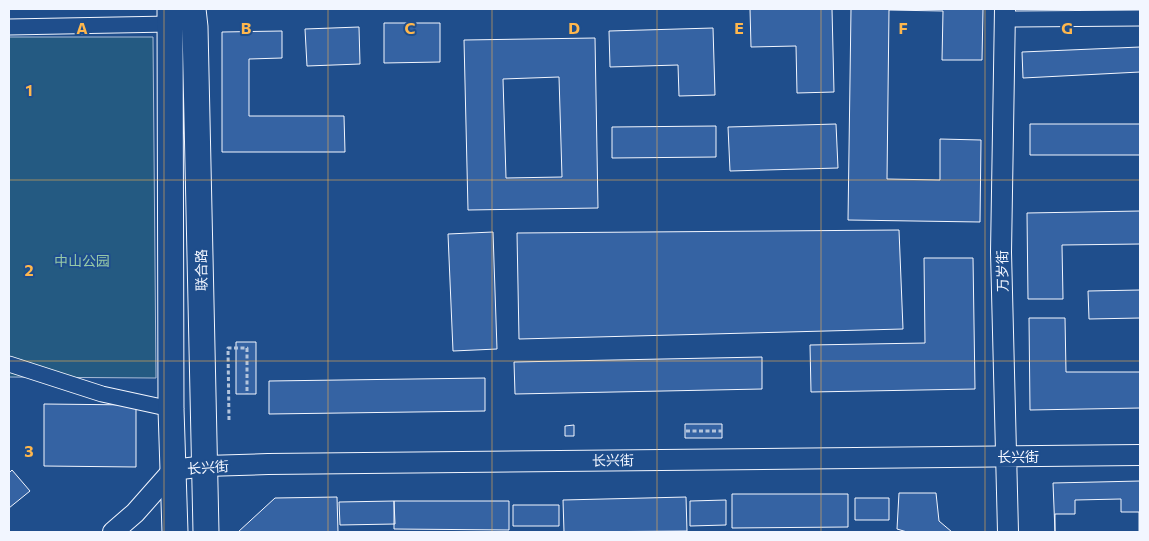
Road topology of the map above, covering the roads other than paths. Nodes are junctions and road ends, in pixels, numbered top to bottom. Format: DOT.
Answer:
graph roads {
  1 [pos="194,9"];
  2 [pos="1005,14"];
  3 [pos="170,16"];
  4 [pos="1140,18"];
  5 [pos="9,27"];
  6 [pos="9,364"];
  7 [pos="171,408"];
  8 [pos="1007,456"];
  9 [pos="1140,456"];
  10 [pos="205,466"];
  11 [pos="173,470"];
  12 [pos="113,532"];
  13 [pos="174,532"];
  14 [pos="206,532"];
  15 [pos="1008,532"];
  1 -- 10 [label="main road, 联合路"];
  2 -- 4 [label="street"];
  2 -- 8 [label="street, 万岁街"];
  3 -- 5 [label="street"];
  3 -- 7 [label="main road"];
  6 -- 7 [label="street"];
  7 -- 11 [label="main road"];
  8 -- 9 [label="street, 长兴街"];
  8 -- 10 [label="street, 长兴街"];
  8 -- 15 [label="street, 万岁街"];
  10 -- 11 [label="street, 长兴街"];
  10 -- 14 [label="main road, 联合路"];
  11 -- 12 [label="street, 长兴街"];
  11 -- 13 [label="main road"];
}
